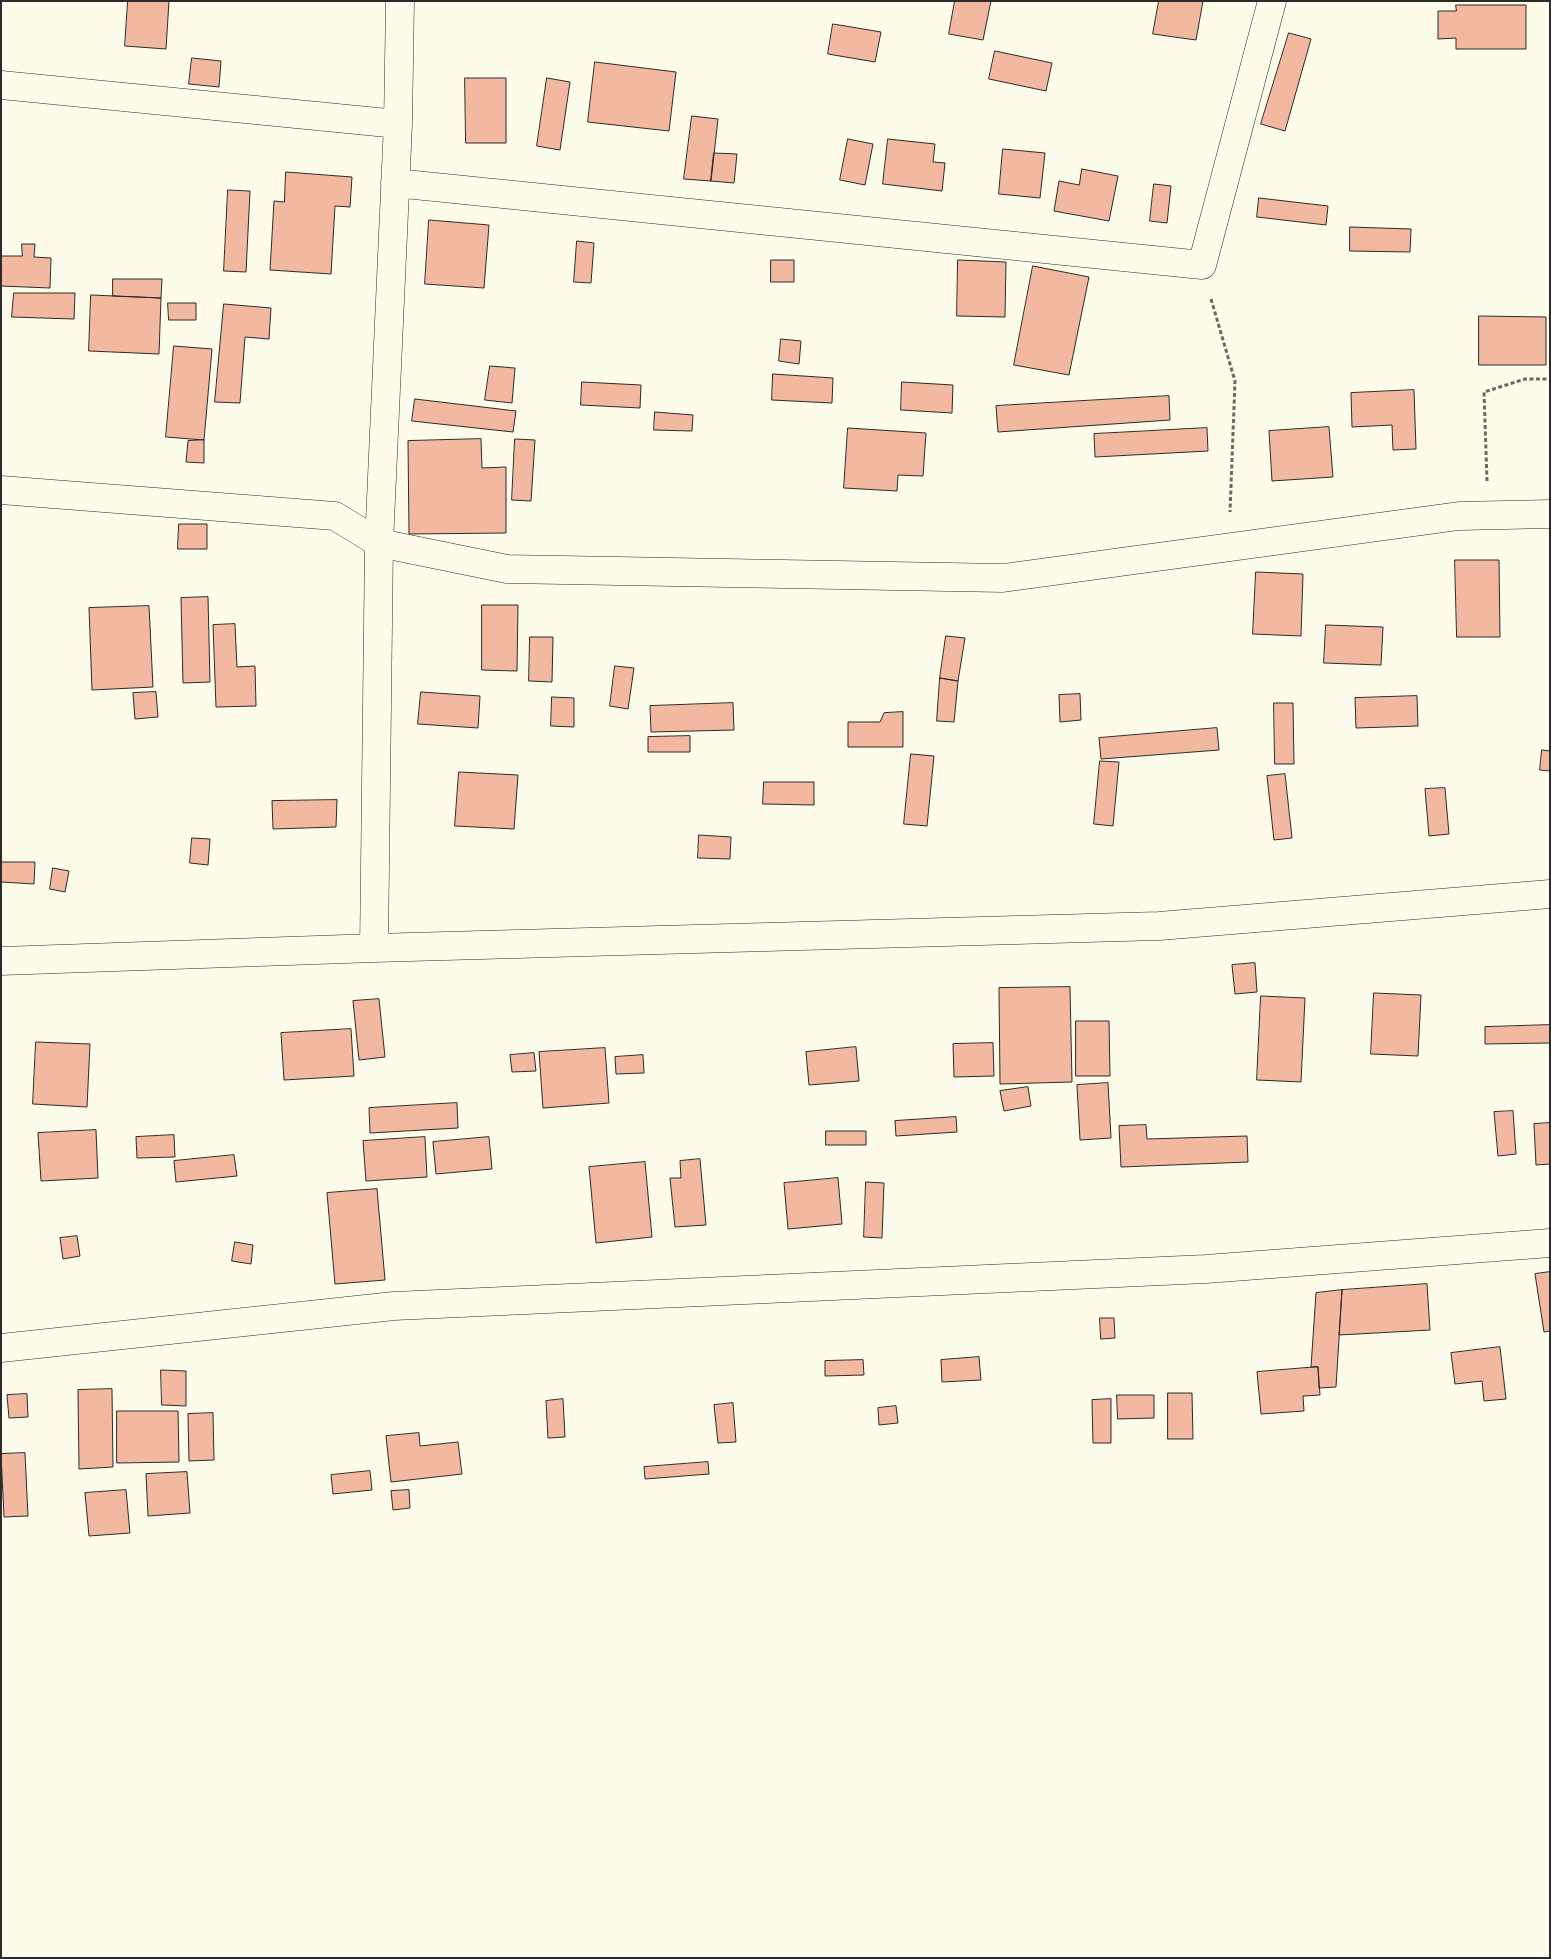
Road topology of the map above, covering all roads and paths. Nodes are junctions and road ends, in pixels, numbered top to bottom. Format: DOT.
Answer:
graph roads {
  1 [pos="400,1"];
  2 [pos="1272,1"];
  3 [pos="1,85"];
  4 [pos="398,124"];
  5 [pos="395,183"];
  6 [pos="1202,265"];
  7 [pos="1550,379"];
  8 [pos="1,490"];
  9 [pos="1550,514"];
  10 [pos="1488,515"];
  11 [pos="379,543"];
  12 [pos="1228,547"];
  13 [pos="1550,894"];
  14 [pos="374,948"];
  15 [pos="1,962"];
  16 [pos="1550,1243"];
  17 [pos="1,1348"];
  1 -- 4 [label="street"];
  2 -- 6 [label="street"];
  3 -- 4 [label="street"];
  4 -- 5 [label="street"];
  5 -- 6 [label="street"];
  5 -- 11 [label="street"];
  6 -- 12 [label="path"];
  7 -- 10 [label="path"];
  8 -- 11 [label="street"];
  9 -- 10 [label="street"];
  10 -- 12 [label="street"];
  11 -- 12 [label="street"];
  11 -- 14 [label="street"];
  13 -- 14 [label="street"];
  14 -- 15 [label="street"];
  16 -- 17 [label="street"];
}
